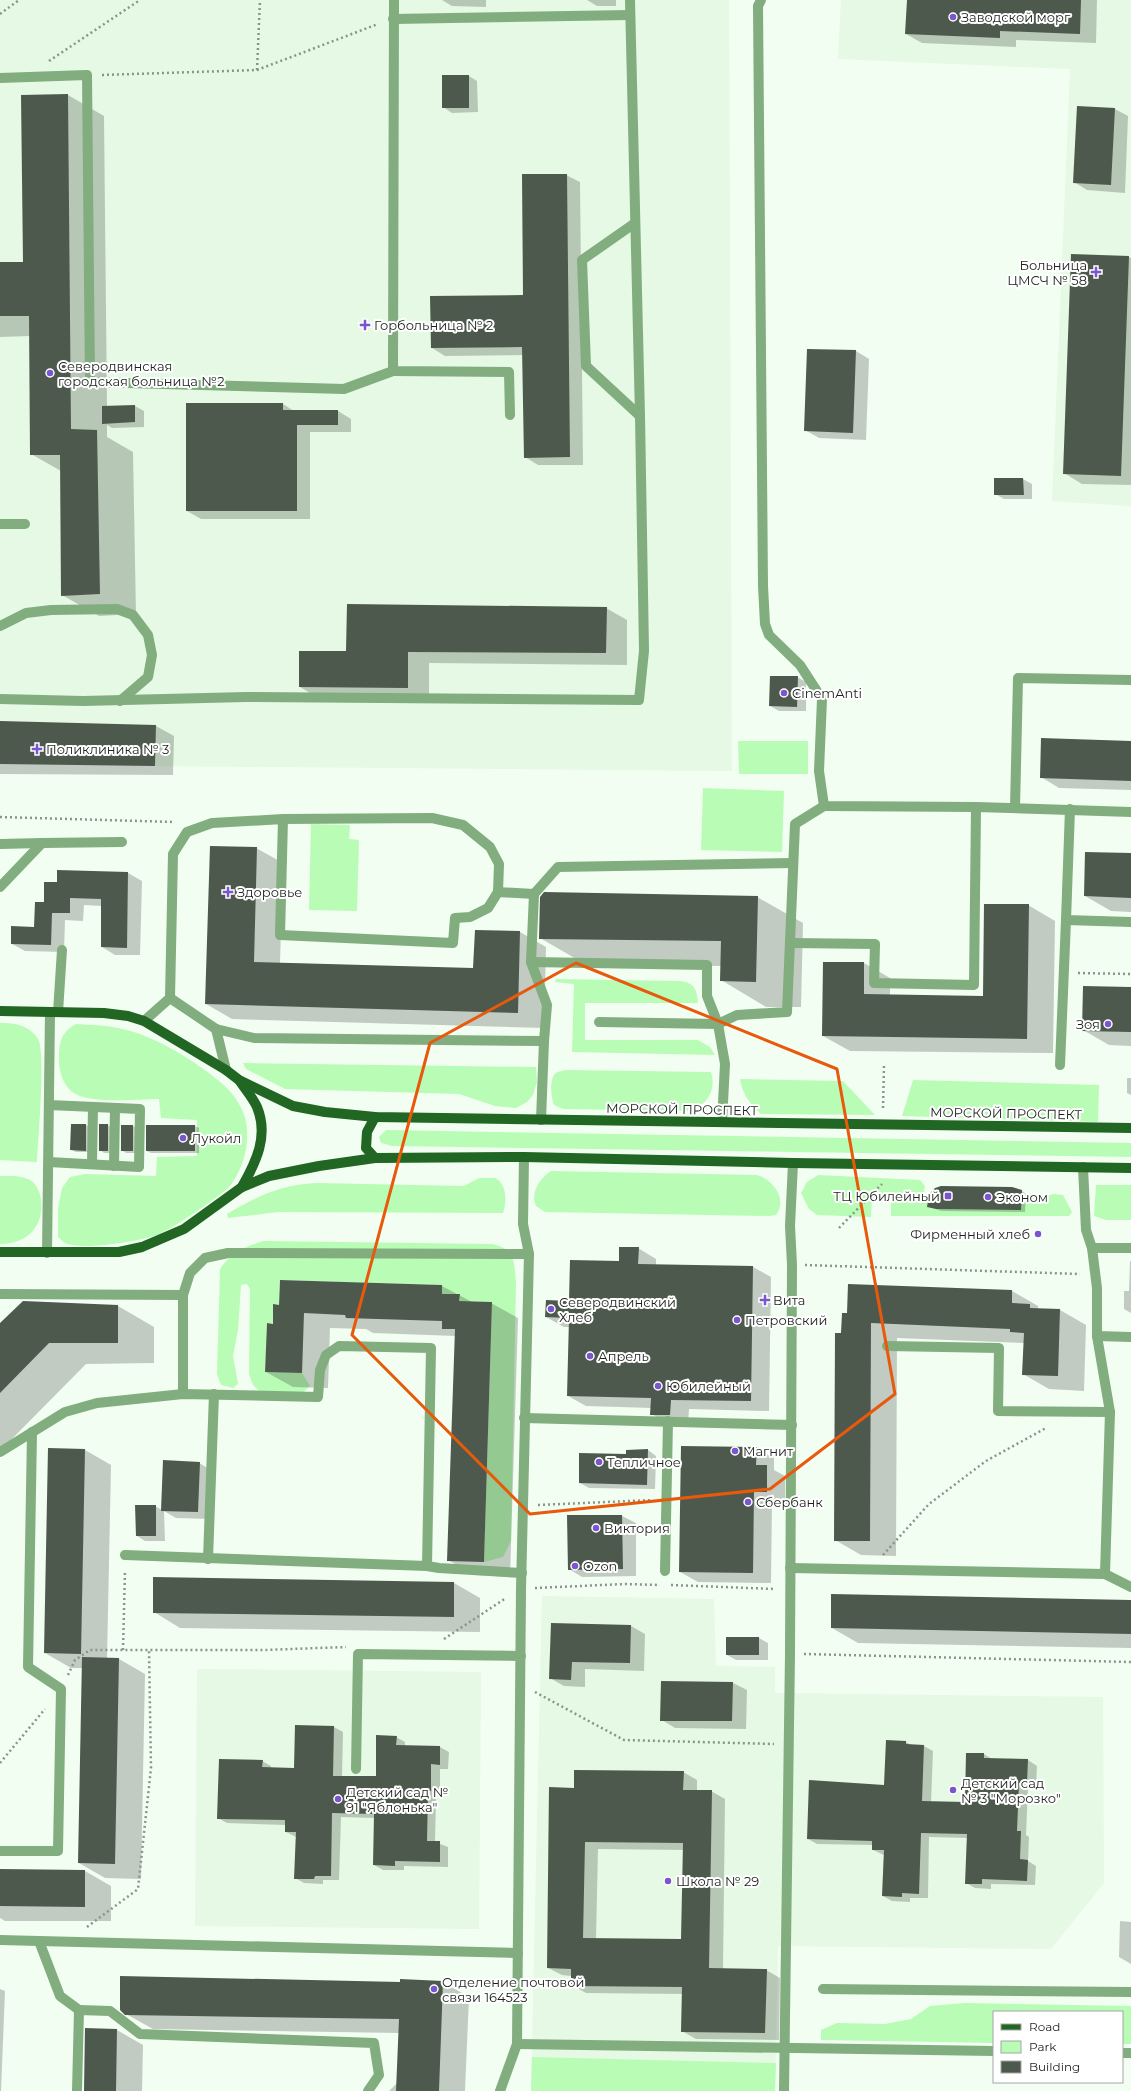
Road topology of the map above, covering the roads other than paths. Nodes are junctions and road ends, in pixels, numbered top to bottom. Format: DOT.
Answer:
graph roads {
  1 [pos="394,0"];
  2 [pos="630,0"];
  3 [pos="761,0"];
  4 [pos="630,16"];
  5 [pos="393,19"];
  6 [pos="0,78"];
  7 [pos="635,223"];
  8 [pos="393,371"];
  9 [pos="510,415"];
  10 [pos="640,416"];
  11 [pos="0,524"];
  12 [pos="25,524"];
  13 [pos="0,626"];
  14 [pos="1131,680"];
  15 [pos="0,699"];
  16 [pos="120,701"];
  17 [pos="824,806"];
  18 [pos="976,808"];
  19 [pos="1015,808"];
  20 [pos="1070,809"];
  21 [pos="1131,812"];
  22 [pos="283,819"];
  23 [pos="122,842"];
  24 [pos="42,843"];
  25 [pos="0,844"];
  26 [pos="793,863"];
  27 [pos="0,887"];
  28 [pos="498,892"];
  29 [pos="534,894"];
  30 [pos="1066,920"];
  31 [pos="1131,922"];
  32 [pos="790,943"];
  33 [pos="62,950"];
  34 [pos="531,962"];
  35 [pos="170,998"];
  36 [pos="0,1012"];
  37 [pos="54,1012"];
  38 [pos="144,1021"];
  39 [pos="599,1022"];
  40 [pos="718,1024"];
  41 [pos="216,1029"];
  42 [pos="544,1041"];
  43 [pos="1060,1065"];
  44 [pos="226,1070"];
  45 [pos="239,1080"];
  46 [pos="49,1104"];
  47 [pos="93,1107"];
  48 [pos="115,1108"];
  49 [pos="375,1117"];
  50 [pos="541,1120"];
  51 [pos="722,1122"];
  52 [pos="1131,1128"];
  53 [pos="524,1157"];
  54 [pos="375,1158"];
  55 [pos="49,1162"];
  56 [pos="792,1163"];
  57 [pos="92,1164"];
  58 [pos="114,1166"];
  59 [pos="1083,1167"];
  60 [pos="1131,1168"];
  61 [pos="242,1187"];
  62 [pos="1092,1248"];
  63 [pos="1131,1248"];
  64 [pos="0,1252"];
  65 [pos="47,1253"];
  66 [pos="529,1254"];
  67 [pos="0,1294"];
  68 [pos="183,1295"];
  69 [pos="1097,1336"];
  70 [pos="1131,1337"];
  71 [pos="887,1346"];
  72 [pos="183,1394"];
  73 [pos="214,1394"];
  74 [pos="1110,1412"];
  75 [pos="524,1418"];
  76 [pos="668,1421"];
  77 [pos="792,1425"];
  78 [pos="32,1432"];
  79 [pos="0,1452"];
  80 [pos="125,1555"];
  81 [pos="208,1559"];
  82 [pos="427,1566"];
  83 [pos="790,1568"];
  84 [pos="665,1571"];
  85 [pos="522,1573"];
  86 [pos="1105,1574"];
  87 [pos="1131,1586"];
  88 [pos="521,1656"];
  89 [pos="356,1769"];
  90 [pos="0,1851"];
  91 [pos="0,1940"];
  92 [pos="39,1940"];
  93 [pos="518,1953"];
  94 [pos="823,1989"];
  95 [pos="1131,1992"];
  96 [pos="79,2010"];
  97 [pos="517,2044"];
  98 [pos="785,2048"];
  99 [pos="993,2051"];
  100 [pos="77,2091"];
  101 [pos="368,2091"];
  102 [pos="500,2091"];
  103 [pos="784,2091"];
  1 -- 5 [label="lane"];
  2 -- 4 [label="lane"];
  3 -- 17 [label="lane"];
  4 -- 5 [label="lane"];
  4 -- 7 [label="lane"];
  5 -- 8 [label="lane"];
  6 -- 8 [label="lane"];
  7 -- 10 [label="lane"];
  7 -- 10 [label="lane"];
  8 -- 9 [label="lane"];
  10 -- 16 [label="lane"];
  11 -- 12 [label="lane"];
  13 -- 16 [label="lane"];
  14 -- 19 [label="lane"];
  15 -- 16 [label="lane"];
  17 -- 18 [label="lane"];
  17 -- 26 [label="lane"];
  18 -- 19 [label="lane"];
  18 -- 32 [label="lane"];
  19 -- 20 [label="lane"];
  20 -- 21 [label="lane"];
  20 -- 30 [label="lane"];
  22 -- 28 [label="lane"];
  22 -- 28 [label="lane"];
  22 -- 35 [label="lane"];
  23 -- 24 [label="lane"];
  24 -- 25 [label="lane"];
  24 -- 27 [label="lane"];
  26 -- 29 [label="lane"];
  26 -- 32 [label="lane"];
  28 -- 29 [label="lane"];
  29 -- 34 [label="lane"];
  30 -- 31 [label="lane"];
  30 -- 43 [label="lane"];
  32 -- 40 [label="lane"];
  33 -- 37 [label="lane"];
  34 -- 40 [label="lane"];
  34 -- 42 [label="lane"];
  35 -- 38 [label="lane"];
  35 -- 41 [label="lane"];
  36 -- 37 [label="main road, МОРСКОЙ ПРОСПЕКТ"];
  37 -- 38 [label="main road, МОРСКОЙ ПРОСПЕКТ"];
  37 -- 46 [label="lane"];
  38 -- 44 [label="main road, МОРСКОЙ ПРОСПЕКТ"];
  39 -- 40 [label="lane"];
  40 -- 51 [label="lane"];
  41 -- 42 [label="lane"];
  41 -- 44 [label="lane"];
  42 -- 50 [label="lane"];
  44 -- 45 [label="main road, МОРСКОЙ ПРОСПЕКТ"];
  45 -- 49 [label="main road, МОРСКОЙ ПРОСПЕКТ"];
  45 -- 61 [label="main road, МОРСКОЙ ПРОСПЕКТ"];
  46 -- 47 [label="lane"];
  46 -- 55 [label="lane"];
  47 -- 48 [label="lane"];
  47 -- 57 [label="lane"];
  48 -- 58 [label="lane"];
  48 -- 58 [label="lane"];
  49 -- 50 [label="main road, МОРСКОЙ ПРОСПЕКТ"];
  49 -- 54 [label="main road"];
  50 -- 51 [label="main road, МОРСКОЙ ПРОСПЕКТ"];
  51 -- 52 [label="main road, МОРСКОЙ ПРОСПЕКТ"];
  53 -- 54 [label="main road, МОРСКОЙ ПРОСПЕКТ"];
  53 -- 56 [label="main road, МОРСКОЙ ПРОСПЕКТ"];
  53 -- 66 [label="lane"];
  54 -- 61 [label="main road, МОРСКОЙ ПРОСПЕКТ"];
  55 -- 57 [label="lane"];
  55 -- 65 [label="lane"];
  56 -- 59 [label="main road, МОРСКОЙ ПРОСПЕКТ"];
  56 -- 77 [label="lane"];
  57 -- 58 [label="lane"];
  59 -- 60 [label="main road, МОРСКОЙ ПРОСПЕКТ"];
  59 -- 62 [label="lane"];
  61 -- 65 [label="main road, МОРСКОЙ ПРОСПЕКТ"];
  62 -- 63 [label="lane"];
  62 -- 69 [label="lane"];
  64 -- 65 [label="main road, МОРСКОЙ ПРОСПЕКТ"];
  66 -- 68 [label="lane"];
  66 -- 75 [label="lane"];
  67 -- 68 [label="lane"];
  68 -- 72 [label="lane"];
  69 -- 70 [label="lane"];
  69 -- 74 [label="lane"];
  71 -- 74 [label="lane"];
  72 -- 73 [label="lane"];
  72 -- 78 [label="lane"];
  73 -- 81 [label="lane"];
  73 -- 82 [label="lane"];
  74 -- 86 [label="lane"];
  75 -- 76 [label="lane"];
  75 -- 85 [label="lane"];
  76 -- 77 [label="lane"];
  76 -- 84 [label="lane"];
  77 -- 83 [label="lane"];
  78 -- 79 [label="lane"];
  78 -- 90 [label="lane"];
  80 -- 81 [label="lane"];
  81 -- 82 [label="lane"];
  82 -- 85 [label="lane"];
  83 -- 86 [label="lane"];
  83 -- 98 [label="lane"];
  85 -- 88 [label="lane"];
  86 -- 87 [label="lane"];
  88 -- 89 [label="lane"];
  88 -- 93 [label="lane"];
  91 -- 92 [label="lane"];
  92 -- 93 [label="lane"];
  92 -- 96 [label="lane"];
  93 -- 97 [label="lane"];
  94 -- 95 [label="lane"];
  96 -- 100 [label="lane"];
  96 -- 101 [label="lane"];
  97 -- 98 [label="lane"];
  97 -- 102 [label="lane"];
  98 -- 99 [label="lane"];
  98 -- 103 [label="lane"];
}
